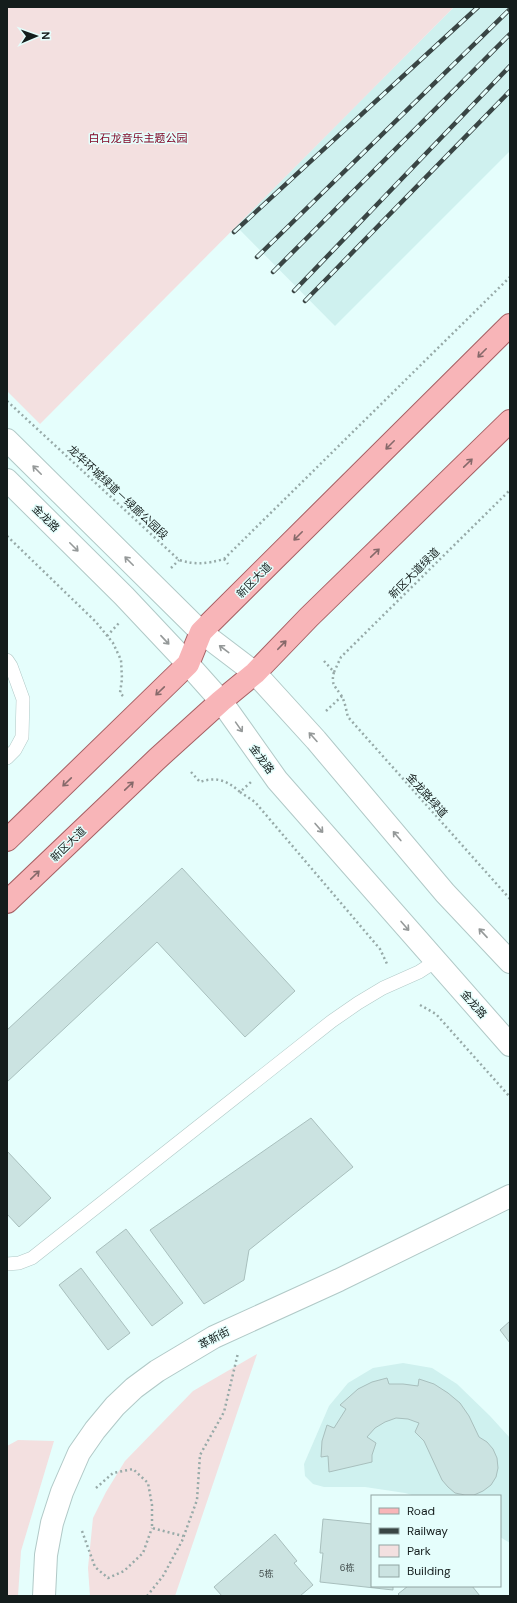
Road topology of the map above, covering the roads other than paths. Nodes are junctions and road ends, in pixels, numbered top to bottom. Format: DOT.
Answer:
graph roads {
  1 [pos="510,325"];
  2 [pos="510,421"];
  3 [pos="7,440"];
  4 [pos="7,480"];
  5 [pos="201,632"];
  6 [pos="7,660"];
  7 [pos="188,664"];
  8 [pos="255,673"];
  9 [pos="221,701"];
  10 [pos="7,758"];
  11 [pos="7,840"];
  12 [pos="7,902"];
  13 [pos="436,960"];
  14 [pos="510,962"];
  15 [pos="510,1045"];
  16 [pos="510,1196"];
  17 [pos="7,1264"];
  18 [pos="44,1596"];
  1 -- 5 [label="main road, 新区大道, one-way"];
  8 -- 2 [label="main road, 新区大道, one-way"];
  5 -- 3 [label="main road, one-way"];
  4 -- 7 [label="main road, 金龙路, one-way"];
  5 -- 7 [label="main road, 新区大道"];
  8 -- 5 [label="main road, one-way"];
  6 -- 10 [label="lane"];
  7 -- 9 [label="main road, 金龙路"];
  7 -- 11 [label="main road, 新区大道, one-way"];
  8 -- 9 [label="main road, 新区大道"];
  14 -- 8 [label="main road, one-way"];
  12 -- 9 [label="main road, 新区大道, one-way"];
  9 -- 13 [label="main road, 金龙路, one-way"];
  13 -- 15 [label="main road, 金龙路"];
  13 -- 17 [label="lane"];
  16 -- 18 [label="main road, 革新街"];
}
